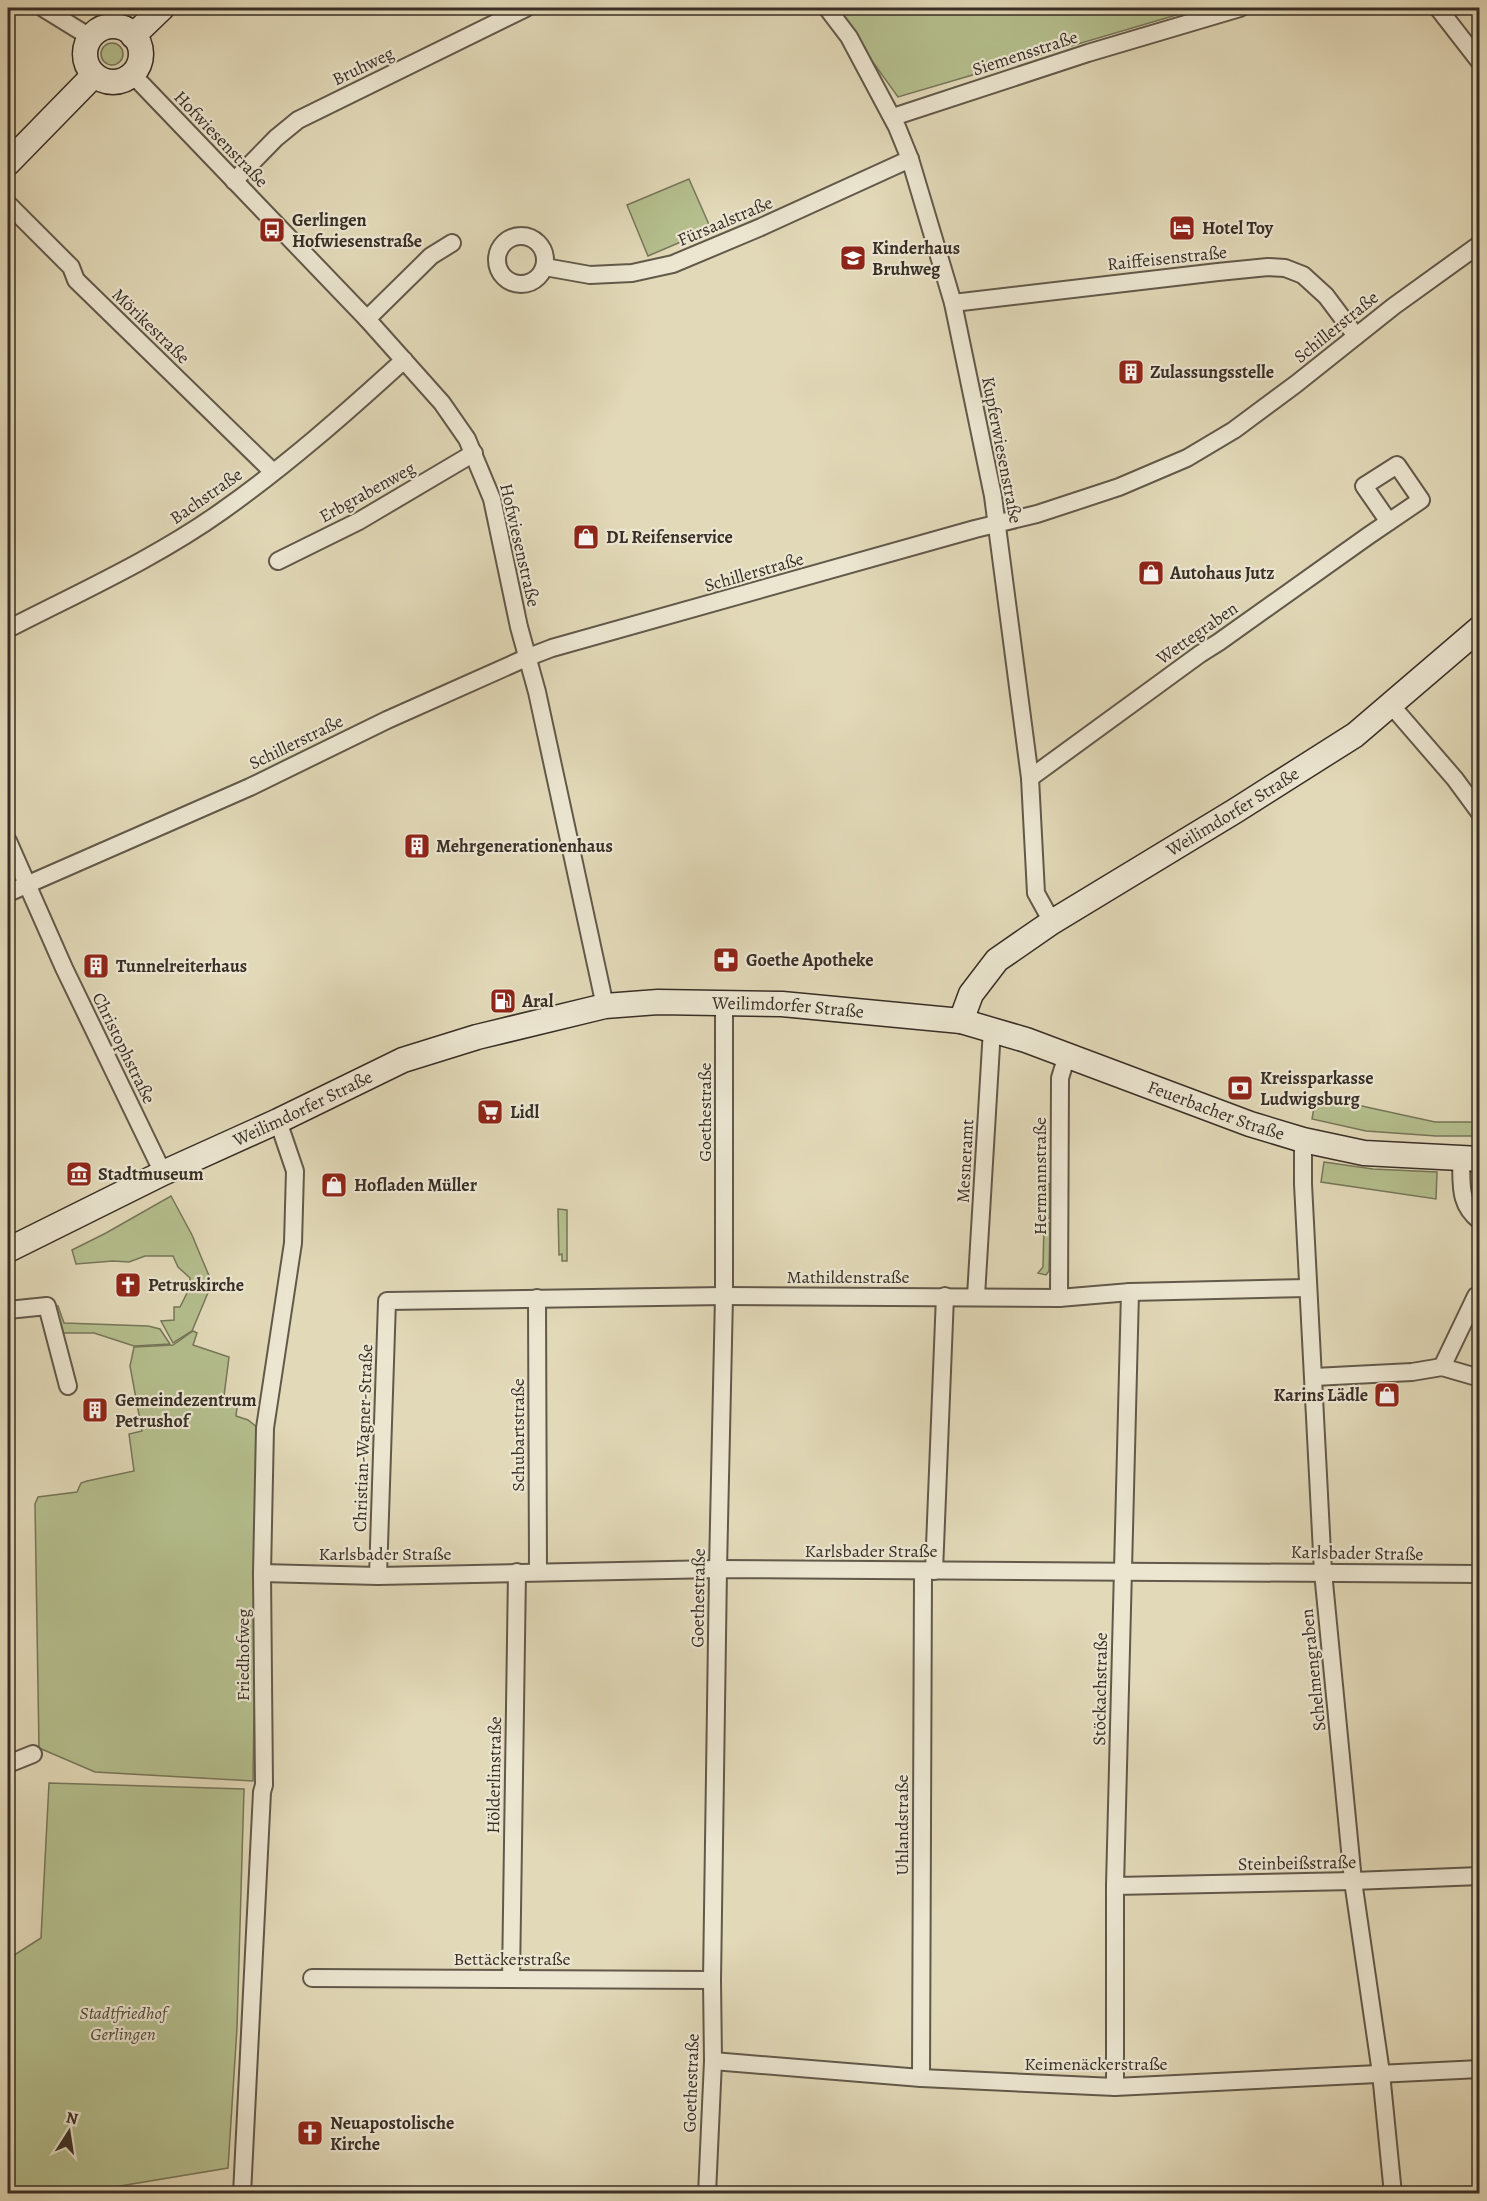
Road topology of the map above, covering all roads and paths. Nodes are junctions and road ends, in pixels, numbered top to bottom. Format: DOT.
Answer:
graph roads {
  1 [pos="43,8"];
  2 [pos="162,8"];
  3 [pos="526,8"];
  4 [pos="827,8"];
  5 [pos="1240,8"];
  6 [pos="1438,8"];
  7 [pos="133,36"];
  8 [pos="90,38"];
  9 [pos="1479,62"];
  10 [pos="132,74"];
  11 [pos="94,75"];
  12 [pos="893,117"];
  13 [pos="910,159"];
  14 [pos="8,163"];
  15 [pos="234,181"];
  16 [pos="8,204"];
  17 [pos="452,243"];
  18 [pos="1479,244"];
  19 [pos="545,267"];
  20 [pos="953,303"];
  21 [pos="367,319"];
  22 [pos="1356,336"];
  23 [pos="404,360"];
  24 [pos="474,453"];
  25 [pos="273,472"];
  26 [pos="1389,522"];
  27 [pos="997,523"];
  28 [pos="278,561"];
  29 [pos="1479,628"];
  30 [pos="8,629"];
  31 [pos="526,658"];
  32 [pos="1390,705"];
  33 [pos="1029,778"];
  34 [pos="1479,813"];
  35 [pos="8,842"];
  36 [pos="28,884"];
  37 [pos="8,893"];
  38 [pos="1052,922"];
  39 [pos="724,1002"];
  40 [pos="605,1006"];
  41 [pos="961,1021"];
  42 [pos="992,1029"];
  43 [pos="1066,1055"];
  44 [pos="278,1121"];
  45 [pos="1303,1140"];
  46 [pos="1470,1159"];
  47 [pos="163,1173"];
  48 [pos="1479,1221"];
  49 [pos="8,1250"];
  50 [pos="1308,1288"];
  51 [pos="1130,1292"];
  52 [pos="724,1296"];
  53 [pos="945,1296"];
  54 [pos="976,1296"];
  55 [pos="1476,1296"];
  56 [pos="537,1298"];
  57 [pos="1059,1298"];
  58 [pos="387,1301"];
  59 [pos="8,1310"];
  60 [pos="1442,1367"];
  61 [pos="1314,1377"];
  62 [pos="1479,1378"];
  63 [pos="68,1386"];
  64 [pos="718,1569"];
  65 [pos="517,1572"];
  66 [pos="538,1572"];
  67 [pos="928,1572"];
  68 [pos="1323,1572"];
  69 [pos="262,1573"];
  70 [pos="1122,1573"];
  71 [pos="1479,1574"];
  72 [pos="378,1576"];
  73 [pos="33,1754"];
  74 [pos="8,1762"];
  75 [pos="1479,1876"];
  76 [pos="1353,1881"];
  77 [pos="1115,1887"];
  78 [pos="312,1978"];
  79 [pos="511,1979"];
  80 [pos="712,1980"];
  81 [pos="713,2061"];
  82 [pos="1479,2069"];
  83 [pos="1381,2073"];
  84 [pos="921,2078"];
  85 [pos="1115,2087"];
  86 [pos="242,2193"];
  87 [pos="707,2193"];
  88 [pos="1393,2193"];
  1 -- 8 [label="street"];
  2 -- 7 [label="main road"];
  3 -- 15 [label="street, Bruhweg"];
  4 -- 12 [label="street, Kupferwiesenstraße"];
  5 -- 12 [label="street, Siemensstraße"];
  6 -- 9 [label="street"];
  7 -- 8 [label="main road"];
  7 -- 10 [label="main road"];
  8 -- 11 [label="main road"];
  10 -- 11 [label="main road"];
  10 -- 15 [label="street, Hofwiesenstraße"];
  11 -- 14 [label="main road"];
  12 -- 13 [label="street, Kupferwiesenstraße"];
  13 -- 19 [label="street, Fürsaalstraße"];
  13 -- 20 [label="street, Kupferwiesenstraße"];
  15 -- 21 [label="street, Hofwiesenstraße"];
  16 -- 25 [label="street, Mörikestraße"];
  17 -- 21 [label="street"];
  18 -- 22 [label="street, Schillerstraße"];
  20 -- 22 [label="street, Raiffeisenstraße"];
  20 -- 27 [label="street, Kupferwiesenstraße"];
  21 -- 23 [label="street, Hofwiesenstraße"];
  22 -- 27 [label="street, Schillerstraße"];
  23 -- 24 [label="street, Hofwiesenstraße"];
  23 -- 25 [label="street, Bachstraße"];
  24 -- 28 [label="street, Erbgrabenweg"];
  24 -- 31 [label="street, Hofwiesenstraße"];
  25 -- 30 [label="street, Bachstraße"];
  26 -- 33 [label="street, Wettegraben"];
  27 -- 31 [label="street, Schillerstraße"];
  27 -- 33 [label="street, Kupferwiesenstraße"];
  29 -- 32 [label="main road, Weilimdorfer Straße"];
  31 -- 36 [label="street, Schillerstraße"];
  31 -- 40 [label="street, Hofwiesenstraße"];
  32 -- 34 [label="street"];
  32 -- 38 [label="main road, Weilimdorfer Straße"];
  33 -- 38 [label="street, Kupferwiesenstraße"];
  35 -- 36 [label="street, Christophstraße"];
  36 -- 37 [label="street, Schillerstraße"];
  36 -- 47 [label="street, Christophstraße"];
  38 -- 41 [label="main road, Weilimdorfer Straße"];
  39 -- 40 [label="main road, Weilimdorfer Straße"];
  39 -- 41 [label="main road, Weilimdorfer Straße"];
  39 -- 52 [label="street, Goethestraße"];
  40 -- 44 [label="main road, Weilimdorfer Straße"];
  41 -- 42 [label="main road, Feuerbacher Straße"];
  42 -- 43 [label="main road, Feuerbacher Straße"];
  42 -- 54 [label="street, Mesneramt"];
  43 -- 45 [label="main road, Feuerbacher Straße"];
  43 -- 57 [label="street, Hermannstraße"];
  44 -- 47 [label="main road, Weilimdorfer Straße"];
  44 -- 69 [label="street, Friedhofweg"];
  45 -- 46 [label="main road, Feuerbacher Straße"];
  45 -- 50 [label="street, Schelmengraben"];
  46 -- 48 [label="street"];
  47 -- 49 [label="main road, Weilimdorfer Straße"];
  50 -- 51 [label="street, Mathildenstraße"];
  50 -- 61 [label="street, Schelmengraben"];
  51 -- 57 [label="street, Mathildenstraße"];
  51 -- 70 [label="street, Stöckachstraße"];
  52 -- 53 [label="street, Mathildenstraße"];
  52 -- 56 [label="street, Mathildenstraße"];
  52 -- 64 [label="street, Goethestraße"];
  53 -- 54 [label="street, Mathildenstraße"];
  53 -- 67 [label="street, Uhlandstraße"];
  54 -- 57 [label="street, Mathildenstraße"];
  55 -- 60 [label="street"];
  56 -- 58 [label="street, Mathildenstraße"];
  56 -- 66 [label="street, Schubartstraße"];
  58 -- 72 [label="street, Christian-Wagner-Straße"];
  59 -- 63 [label="street"];
  60 -- 61 [label="street"];
  60 -- 62 [label="street"];
  61 -- 68 [label="street, Schelmengraben"];
  64 -- 66 [label="street, Karlsbader Straße"];
  64 -- 67 [label="street, Karlsbader Straße"];
  64 -- 80 [label="street, Goethestraße"];
  65 -- 66 [label="street, Karlsbader Straße"];
  65 -- 72 [label="street, Karlsbader Straße"];
  65 -- 79 [label="street, Hölderlinstraße"];
  67 -- 70 [label="street, Karlsbader Straße"];
  67 -- 84 [label="street, Uhlandstraße"];
  68 -- 70 [label="street, Karlsbader Straße"];
  68 -- 71 [label="street, Karlsbader Straße"];
  68 -- 76 [label="street, Schelmengraben"];
  69 -- 72 [label="street, Karlsbader Straße"];
  69 -- 86 [label="street, Friedhofweg"];
  70 -- 77 [label="street, Stöckachstraße"];
  73 -- 74 [label="street"];
  75 -- 76 [label="street, Steinbeißstraße"];
  76 -- 77 [label="street, Steinbeißstraße"];
  76 -- 83 [label="street, Schelmengraben"];
  77 -- 85 [label="street, Stöckachstraße"];
  78 -- 79 [label="street, Bettäckerstraße"];
  79 -- 80 [label="street, Bettäckerstraße"];
  80 -- 81 [label="street, Goethestraße"];
  81 -- 84 [label="street, Keimenäckerstraße"];
  81 -- 87 [label="street, Goethestraße"];
  82 -- 83 [label="street, Keimenäckerstraße"];
  83 -- 85 [label="street, Keimenäckerstraße"];
  83 -- 88 [label="street, Schelmengraben"];
  84 -- 85 [label="street, Keimenäckerstraße"];
}
